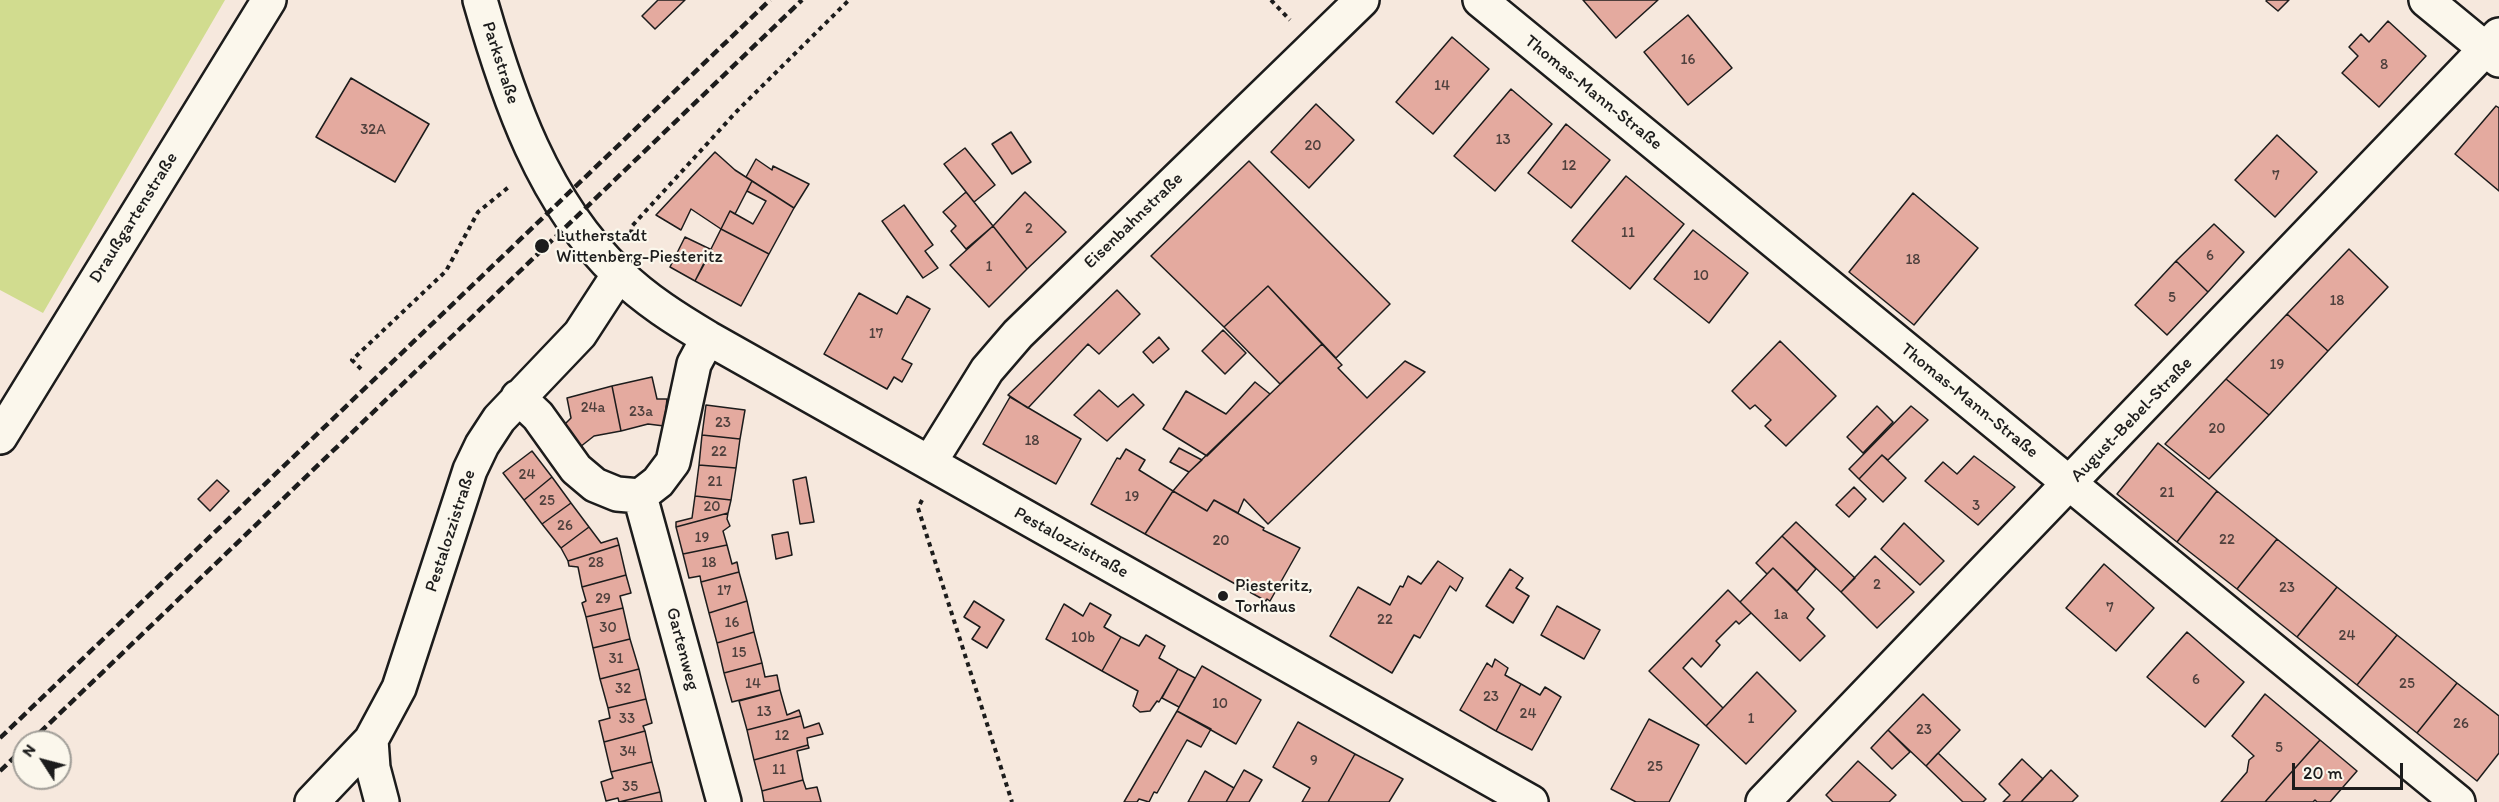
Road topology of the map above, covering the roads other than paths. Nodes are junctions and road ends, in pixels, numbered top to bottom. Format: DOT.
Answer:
graph roads {
  1 [pos="269,0"];
  2 [pos="480,0"];
  3 [pos="1362,0"];
  4 [pos="1480,0"];
  5 [pos="2426,0"];
  6 [pos="2495,48"];
  7 [pos="521,125"];
  8 [pos="619,274"];
  9 [pos="708,338"];
  10 [pos="519,397"];
  11 [pos="0,437"];
  12 [pos="935,465"];
  13 [pos="2070,484"];
  14 [pos="640,496"];
  15 [pos="371,740"];
  16 [pos="312,802"];
  17 [pos="382,802"];
  18 [pos="724,802"];
  19 [pos="1531,802"];
  20 [pos="1763,802"];
  21 [pos="2458,802"];
  1 -- 11 [label="street, Draußgartenstraße"];
  2 -- 7 [label="street, Parkstraße"];
  3 -- 12 [label="street, Eisenbahnstraße"];
  4 -- 13 [label="street, Thomas-Mann-Straße"];
  5 -- 6 [label="street"];
  6 -- 13 [label="street, August-Bebel-Straße"];
  7 -- 8 [label="street, Pestalozzistraße"];
  8 -- 9 [label="street, Pestalozzistraße"];
  8 -- 10 [label="street, Pestalozzistraße"];
  9 -- 12 [label="street, Pestalozzistraße"];
  9 -- 14 [label="street"];
  10 -- 14 [label="street"];
  10 -- 15 [label="street, Pestalozzistraße"];
  12 -- 19 [label="street, Pestalozzistraße"];
  13 -- 20 [label="street, August-Bebel-Straße"];
  13 -- 21 [label="street, Thomas-Mann-Straße"];
  14 -- 18 [label="street, Gartenweg"];
  15 -- 16 [label="street, Pestalozzistraße"];
  15 -- 17 [label="street"];
}
